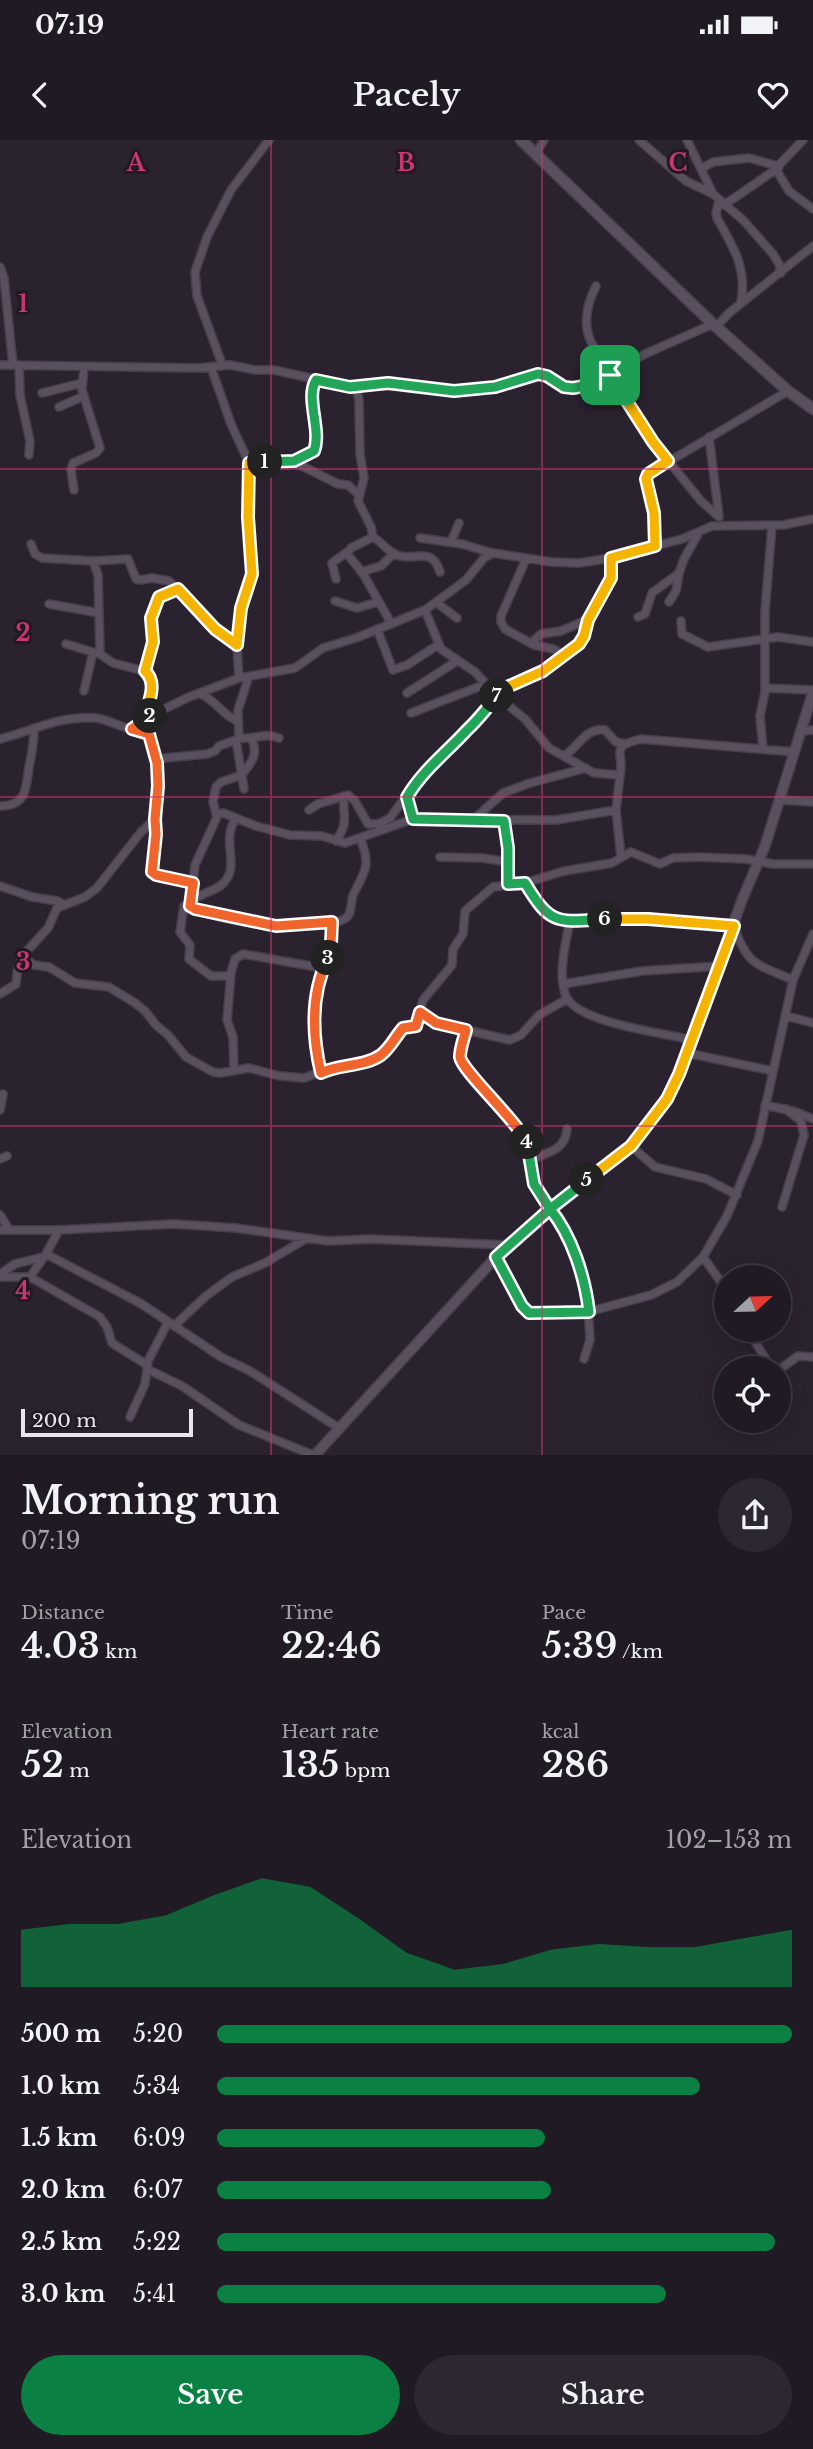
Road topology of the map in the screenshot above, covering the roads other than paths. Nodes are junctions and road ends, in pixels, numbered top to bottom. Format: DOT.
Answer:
graph roads {
  1 [pos="269,140"];
  2 [pos="521,140"];
  3 [pos="544,140"];
  4 [pos="639,140"];
  5 [pos="687,140"];
  6 [pos="803,140"];
  7 [pos="535,155"];
  8 [pos="778,167"];
  9 [pos="701,169"];
  10 [pos="713,194"];
  11 [pos="722,203"];
  12 [pos="812,208"];
  13 [pos="813,246"];
  14 [pos="0,267"];
  15 [pos="781,273"];
  16 [pos="596,286"];
  17 [pos="741,304"];
  18 [pos="714,325"];
  19 [pos="222,364"];
  20 [pos="0,365"];
  21 [pos="16,365"];
  22 [pos="83,367"];
  23 [pos="211,367"];
  24 [pos="610,375"];
  25 [pos="316,380"];
  26 [pos="82,383"];
  27 [pos="356,387"];
  28 [pos="788,391"];
  29 [pos="42,393"];
  30 [pos="84,396"];
  31 [pos="59,407"];
  32 [pos="813,409"];
  33 [pos="709,437"];
  34 [pos="29,455"];
  35 [pos="294,461"];
  36 [pos="668,461"];
  37 [pos="249,463"];
  38 [pos="74,490"];
  39 [pos="359,495"];
  40 [pos="813,519"];
  41 [pos="720,521"];
  42 [pos="459,523"];
  43 [pos="772,525"];
  44 [pos="700,532"];
  45 [pos="373,537"];
  46 [pos="420,538"];
  47 [pos="451,542"];
  48 [pos="31,544"];
  49 [pos="655,546"];
  50 [pos="347,552"];
  51 [pos="394,553"];
  52 [pos="493,553"];
  53 [pos="611,558"];
  54 [pos="526,559"];
  55 [pos="93,561"];
  56 [pos="361,572"];
  57 [pos="440,572"];
  58 [pos="679,573"];
  59 [pos="335,579"];
  60 [pos="178,589"];
  61 [pos="335,601"];
  62 [pos="378,602"];
  63 [pos="669,602"];
  64 [pos="437,603"];
  65 [pos="49,604"];
  66 [pos="425,610"];
  67 [pos="99,612"];
  68 [pos="638,617"];
  69 [pos="457,618"];
  70 [pos="589,619"];
  71 [pos="681,621"];
  72 [pos="391,623"];
  73 [pos="377,629"];
  74 [pos="765,639"];
  75 [pos="813,642"];
  76 [pos="531,643"];
  77 [pos="66,644"];
  78 [pos="237,645"];
  79 [pos="438,645"];
  80 [pos="96,653"];
  81 [pos="564,655"];
  82 [pos="457,661"];
  83 [pos="145,671"];
  84 [pos="249,676"];
  85 [pos="239,678"];
  86 [pos="765,688"];
  87 [pos="491,690"];
  88 [pos="84,691"];
  89 [pos="813,691"];
  90 [pos="407,693"];
  91 [pos="201,694"];
  92 [pos="411,713"];
  93 [pos="150,716"];
  94 [pos="237,721"];
  95 [pos="34,728"];
  96 [pos="132,729"];
  97 [pos="813,730"];
  98 [pos="801,731"];
  99 [pos="279,738"];
  100 [pos="238,739"];
  101 [pos="252,739"];
  102 [pos="0,740"];
  103 [pos="625,744"];
  104 [pos="763,749"];
  105 [pos="794,752"];
  106 [pos="564,756"];
  107 [pos="157,763"];
  108 [pos="586,768"];
  109 [pos="242,774"];
  110 [pos="620,775"];
  111 [pos="244,789"];
  112 [pos="344,796"];
  113 [pos="407,797"];
  114 [pos="780,800"];
  115 [pos="813,802"];
  116 [pos="0,806"];
  117 [pos="309,810"];
  118 [pos="616,810"];
  119 [pos="217,814"];
  120 [pos="236,818"];
  121 [pos="155,819"];
  122 [pos="413,819"];
  123 [pos="473,820"];
  124 [pos="504,821"];
  125 [pos="360,838"];
  126 [pos="336,841"];
  127 [pos="621,856"];
  128 [pos="440,857"];
  129 [pos="508,862"];
  130 [pos="758,862"];
  131 [pos="813,864"];
  132 [pos="193,883"];
  133 [pos="525,883"];
  134 [pos="508,884"];
  135 [pos="0,886"];
  136 [pos="63,904"];
  137 [pos="187,904"];
  138 [pos="570,920"];
  139 [pos="332,922"];
  140 [pos="734,926"];
  141 [pos="812,939"];
  142 [pos="25,953"];
  143 [pos="719,966"];
  144 [pos="322,968"];
  145 [pos="232,972"];
  146 [pos="793,980"];
  147 [pos="563,984"];
  148 [pos="0,994"];
  149 [pos="567,999"];
  150 [pos="420,1012"];
  151 [pos="786,1016"];
  152 [pos="813,1023"];
  153 [pos="466,1030"];
  154 [pos="692,1040"];
  155 [pos="687,1053"];
  156 [pos="234,1070"];
  157 [pos="773,1071"];
  158 [pos="321,1073"];
  159 [pos="3,1094"];
  160 [pos="765,1105"];
  161 [pos="786,1108"];
  162 [pos="0,1110"];
  163 [pos="813,1119"];
  164 [pos="567,1129"];
  165 [pos="631,1146"];
  166 [pos="530,1160"];
  167 [pos="737,1195"];
  168 [pos="782,1207"];
  169 [pos="550,1209"];
  170 [pos="0,1215"];
  171 [pos="9,1229"];
  172 [pos="0,1230"];
  173 [pos="59,1230"];
  174 [pos="308,1238"];
  175 [pos="507,1245"];
  176 [pos="45,1255"];
  177 [pos="496,1257"];
  178 [pos="703,1257"];
  179 [pos="714,1272"];
  180 [pos="0,1275"];
  181 [pos="30,1277"];
  182 [pos="589,1312"];
  183 [pos="171,1324"];
  184 [pos="813,1357"];
  185 [pos="584,1359"];
  186 [pos="791,1362"];
  187 [pos="147,1367"];
  188 [pos="130,1417"];
  189 [pos="339,1428"];
  190 [pos="314,1455"];
  1 -- 19 [label="street"];
  2 -- 7 [label="main road"];
  3 -- 7 [label="street"];
  4 -- 10 [label="street"];
  5 -- 9 [label="street"];
  6 -- 8 [label="street"];
  7 -- 18 [label="main road"];
  8 -- 9 [label="street"];
  8 -- 11 [label="street"];
  8 -- 12 [label="street"];
  9 -- 10 [label="street"];
  10 -- 11 [label="street"];
  11 -- 15 [label="street"];
  11 -- 17 [label="street"];
  13 -- 15 [label="street"];
  14 -- 21 [label="street"];
  15 -- 17 [label="street"];
  16 -- 24 [label="street"];
  17 -- 18 [label="street"];
  18 -- 24 [label="street"];
  18 -- 28 [label="main road"];
  19 -- 23 [label="street"];
  19 -- 25 [label="street"];
  20 -- 21 [label="street"];
  21 -- 22 [label="street"];
  21 -- 34 [label="street"];
  22 -- 23 [label="street"];
  22 -- 26 [label="street"];
  23 -- 37 [label="street"];
  24 -- 27 [label="street"];
  24 -- 36 [label="street"];
  25 -- 27 [label="street"];
  25 -- 35 [label="street"];
  26 -- 29 [label="street"];
  26 -- 30 [label="street"];
  27 -- 39 [label="street"];
  28 -- 32 [label="main road"];
  28 -- 33 [label="street"];
  30 -- 31 [label="street"];
  30 -- 38 [label="street"];
  33 -- 36 [label="street"];
  33 -- 41 [label="street"];
  35 -- 37 [label="street"];
  35 -- 39 [label="street"];
  36 -- 41 [label="street"];
  36 -- 49 [label="street"];
  37 -- 78 [label="street"];
  39 -- 45 [label="street"];
  40 -- 43 [label="street"];
  41 -- 43 [label="street"];
  41 -- 44 [label="street"];
  42 -- 47 [label="street"];
  43 -- 74 [label="street"];
  44 -- 49 [label="street"];
  44 -- 58 [label="street"];
  45 -- 50 [label="street"];
  45 -- 51 [label="street"];
  46 -- 47 [label="street"];
  47 -- 52 [label="street"];
  48 -- 55 [label="street"];
  49 -- 53 [label="street"];
  50 -- 56 [label="street"];
  50 -- 59 [label="street"];
  51 -- 56 [label="street"];
  51 -- 57 [label="street"];
  52 -- 54 [label="street"];
  52 -- 64 [label="street"];
  53 -- 54 [label="street"];
  53 -- 70 [label="street"];
  54 -- 76 [label="street"];
  55 -- 60 [label="street"];
  55 -- 67 [label="street"];
  56 -- 62 [label="street"];
  58 -- 63 [label="street"];
  58 -- 68 [label="street"];
  60 -- 78 [label="street"];
  60 -- 83 [label="street"];
  61 -- 62 [label="street"];
  62 -- 72 [label="street"];
  64 -- 66 [label="street"];
  64 -- 69 [label="street"];
  65 -- 67 [label="street"];
  66 -- 72 [label="street"];
  66 -- 79 [label="street"];
  67 -- 80 [label="street"];
  70 -- 76 [label="street"];
  70 -- 81 [label="street"];
  71 -- 74 [label="street"];
  72 -- 73 [label="street"];
  73 -- 79 [label="street"];
  73 -- 84 [label="street"];
  74 -- 75 [label="street"];
  74 -- 86 [label="street"];
  76 -- 81 [label="street"];
  77 -- 80 [label="street"];
  78 -- 85 [label="street"];
  79 -- 82 [label="street"];
  80 -- 83 [label="street"];
  80 -- 88 [label="street"];
  81 -- 87 [label="street"];
  82 -- 87 [label="street"];
  82 -- 90 [label="street"];
  83 -- 93 [label="street"];
  84 -- 85 [label="street"];
  84 -- 94 [label="street"];
  85 -- 91 [label="street"];
  86 -- 89 [label="street"];
  86 -- 104 [label="street"];
  87 -- 92 [label="street"];
  87 -- 106 [label="street"];
  87 -- 113 [label="street"];
  89 -- 98 [label="street"];
  91 -- 93 [label="street"];
  91 -- 94 [label="street"];
  93 -- 96 [label="street"];
  94 -- 100 [label="street"];
  95 -- 96 [label="street"];
  95 -- 102 [label="street"];
  95 -- 116 [label="street"];
  96 -- 107 [label="street"];
  97 -- 98 [label="street"];
  98 -- 105 [label="street"];
  99 -- 101 [label="street"];
  100 -- 101 [label="street"];
  100 -- 107 [label="street"];
  100 -- 109 [label="street"];
  101 -- 109 [label="street"];
  103 -- 104 [label="street"];
  103 -- 106 [label="street"];
  103 -- 110 [label="street"];
  104 -- 105 [label="street"];
  105 -- 114 [label="street"];
  106 -- 108 [label="street"];
  107 -- 121 [label="street"];
  108 -- 110 [label="street"];
  108 -- 123 [label="street"];
  109 -- 111 [label="street"];
  109 -- 119 [label="street"];
  110 -- 118 [label="street"];
  112 -- 113 [label="street"];
  112 -- 117 [label="street"];
  112 -- 126 [label="street"];
  113 -- 122 [label="street"];
  114 -- 115 [label="street"];
  114 -- 130 [label="street"];
  118 -- 124 [label="street"];
  118 -- 127 [label="street"];
  119 -- 120 [label="street"];
  119 -- 132 [label="street"];
  120 -- 126 [label="street"];
  120 -- 137 [label="street"];
  121 -- 132 [label="street"];
  121 -- 136 [label="street"];
  122 -- 123 [label="street"];
  122 -- 125 [label="street"];
  123 -- 124 [label="street"];
  124 -- 129 [label="street"];
  125 -- 126 [label="street"];
  125 -- 139 [label="street"];
  127 -- 130 [label="street"];
  127 -- 133 [label="street"];
  128 -- 129 [label="street"];
  129 -- 134 [label="street"];
  130 -- 131 [label="street"];
  130 -- 140 [label="street"];
  132 -- 137 [label="street"];
  133 -- 134 [label="street"];
  133 -- 138 [label="street"];
  134 -- 150 [label="street"];
  135 -- 136 [label="street"];
  136 -- 142 [label="street"];
  137 -- 139 [label="street"];
  137 -- 145 [label="street"];
  138 -- 140 [label="street"];
  138 -- 147 [label="street"];
  139 -- 144 [label="street"];
  140 -- 143 [label="street"];
  140 -- 146 [label="street"];
  141 -- 146 [label="street"];
  142 -- 148 [label="street"];
  142 -- 156 [label="street"];
  143 -- 147 [label="street"];
  143 -- 154 [label="street"];
  144 -- 145 [label="street"];
  144 -- 158 [label="street"];
  145 -- 156 [label="street"];
  146 -- 151 [label="street"];
  147 -- 149 [label="street"];
  149 -- 153 [label="street"];
  149 -- 154 [label="street"];
  150 -- 153 [label="street"];
  150 -- 158 [label="street"];
  151 -- 152 [label="street"];
  151 -- 157 [label="street"];
  153 -- 166 [label="street"];
  154 -- 155 [label="street"];
  155 -- 157 [label="street"];
  155 -- 165 [label="street"];
  156 -- 158 [label="street"];
  157 -- 160 [label="street"];
  159 -- 162 [label="street"];
  160 -- 161 [label="street"];
  160 -- 167 [label="street"];
  161 -- 163 [label="street"];
  161 -- 168 [label="street"];
  164 -- 166 [label="street"];
  165 -- 167 [label="street"];
  165 -- 169 [label="street"];
  166 -- 169 [label="street"];
  167 -- 178 [label="street"];
  169 -- 175 [label="street"];
  169 -- 182 [label="street"];
  170 -- 171 [label="street"];
  171 -- 172 [label="street"];
  171 -- 173 [label="street"];
  173 -- 174 [label="street"];
  173 -- 176 [label="street"];
  174 -- 175 [label="street"];
  174 -- 183 [label="street"];
  175 -- 177 [label="street"];
  176 -- 180 [label="street"];
  176 -- 181 [label="street"];
  176 -- 183 [label="street"];
  177 -- 182 [label="street"];
  177 -- 189 [label="street"];
  178 -- 179 [label="street"];
  178 -- 182 [label="street"];
  180 -- 181 [label="street"];
  181 -- 187 [label="street"];
  182 -- 185 [label="street"];
  183 -- 187 [label="street"];
  183 -- 189 [label="street"];
  184 -- 186 [label="street"];
  187 -- 188 [label="street"];
  187 -- 190 [label="street"];
  189 -- 190 [label="street"];
}
